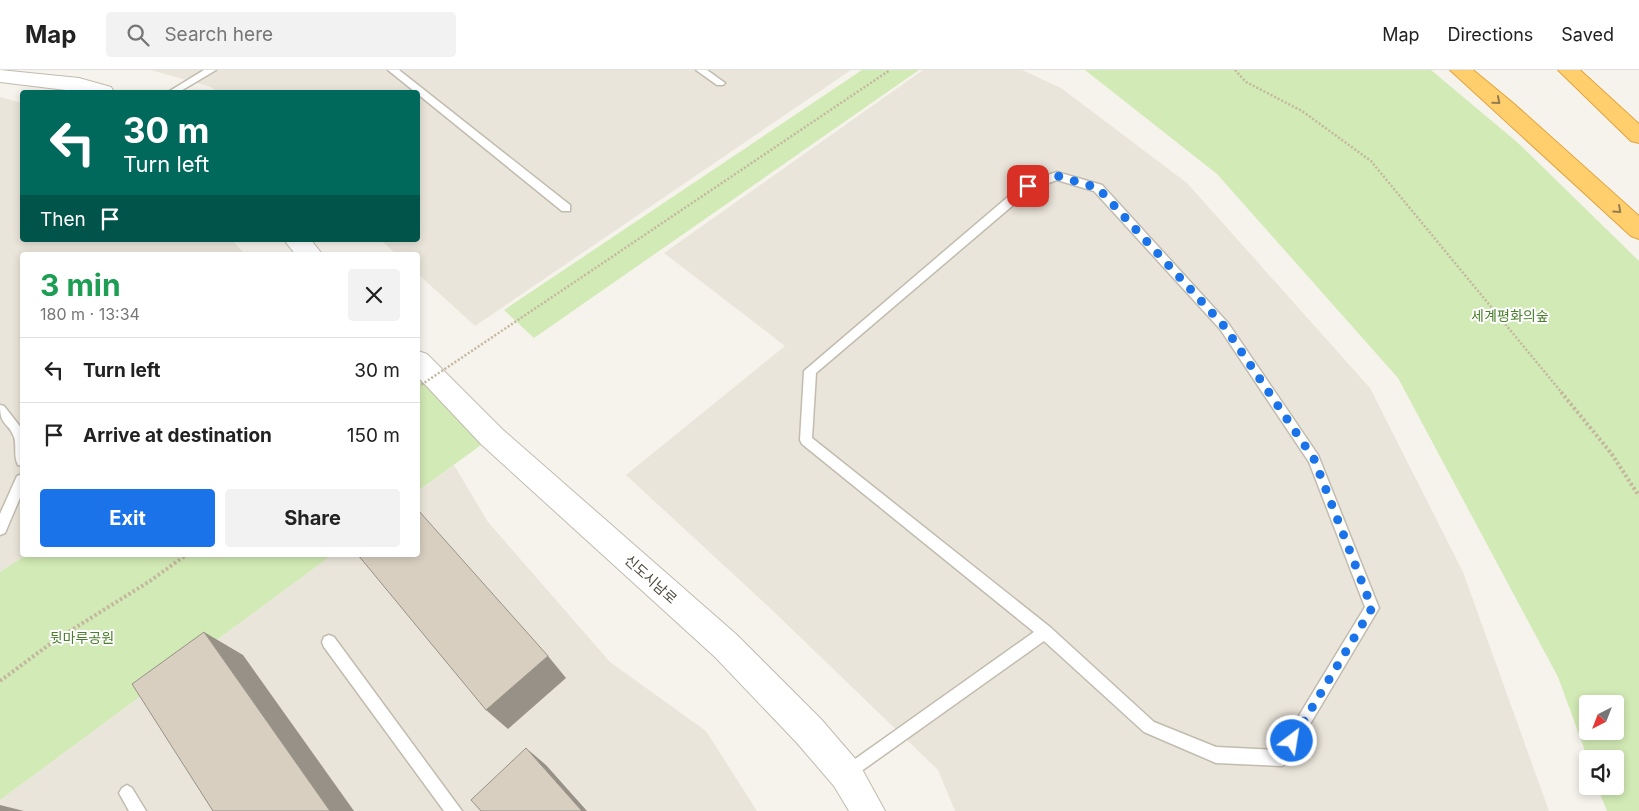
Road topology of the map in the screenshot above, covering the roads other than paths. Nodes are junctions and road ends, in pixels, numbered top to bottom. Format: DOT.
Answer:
graph roads {
  1 [pos="210,70"];
  2 [pos="393,70"];
  3 [pos="701,70"];
  4 [pos="1460,70"];
  5 [pos="1568,70"];
  6 [pos="1591,70"];
  7 [pos="0,75"];
  8 [pos="720,83"];
  9 [pos="96,90"];
  10 [pos="176,90"];
  11 [pos="418,90"];
  12 [pos="420,92"];
  13 [pos="1639,126"];
  14 [pos="1639,136"];
  15 [pos="566,208"];
  16 [pos="1639,230"];
  17 [pos="298,242"];
  18 [pos="308,252"];
  19 [pos="420,363"];
  20 [pos="0,410"];
  21 [pos="20,435"];
  22 [pos="20,484"];
  23 [pos="0,529"];
  24 [pos="1045,632"];
  25 [pos="328,642"];
  26 [pos="846,774"];
  27 [pos="127,793"];
  28 [pos="138,811"];
  29 [pos="454,811"];
  30 [pos="868,811"];
  1 -- 10 [label="lane"];
  2 -- 11 [label="lane"];
  3 -- 8 [label="lane"];
  4 -- 16 [label="highway, one-way"];
  5 -- 14 [label="highway"];
  6 -- 13 [label="highway"];
  7 -- 9 [label="street"];
  12 -- 15 [label="lane"];
  17 -- 18 [label="street"];
  19 -- 26 [label="street, 신도시남로"];
  20 -- 21 [label="lane"];
  22 -- 23 [label="lane"];
  24 -- 24 [label="lane"];
  24 -- 26 [label="lane"];
  25 -- 29 [label="lane"];
  26 -- 30 [label="street, 신도시남로"];
  27 -- 28 [label="lane"];
}
